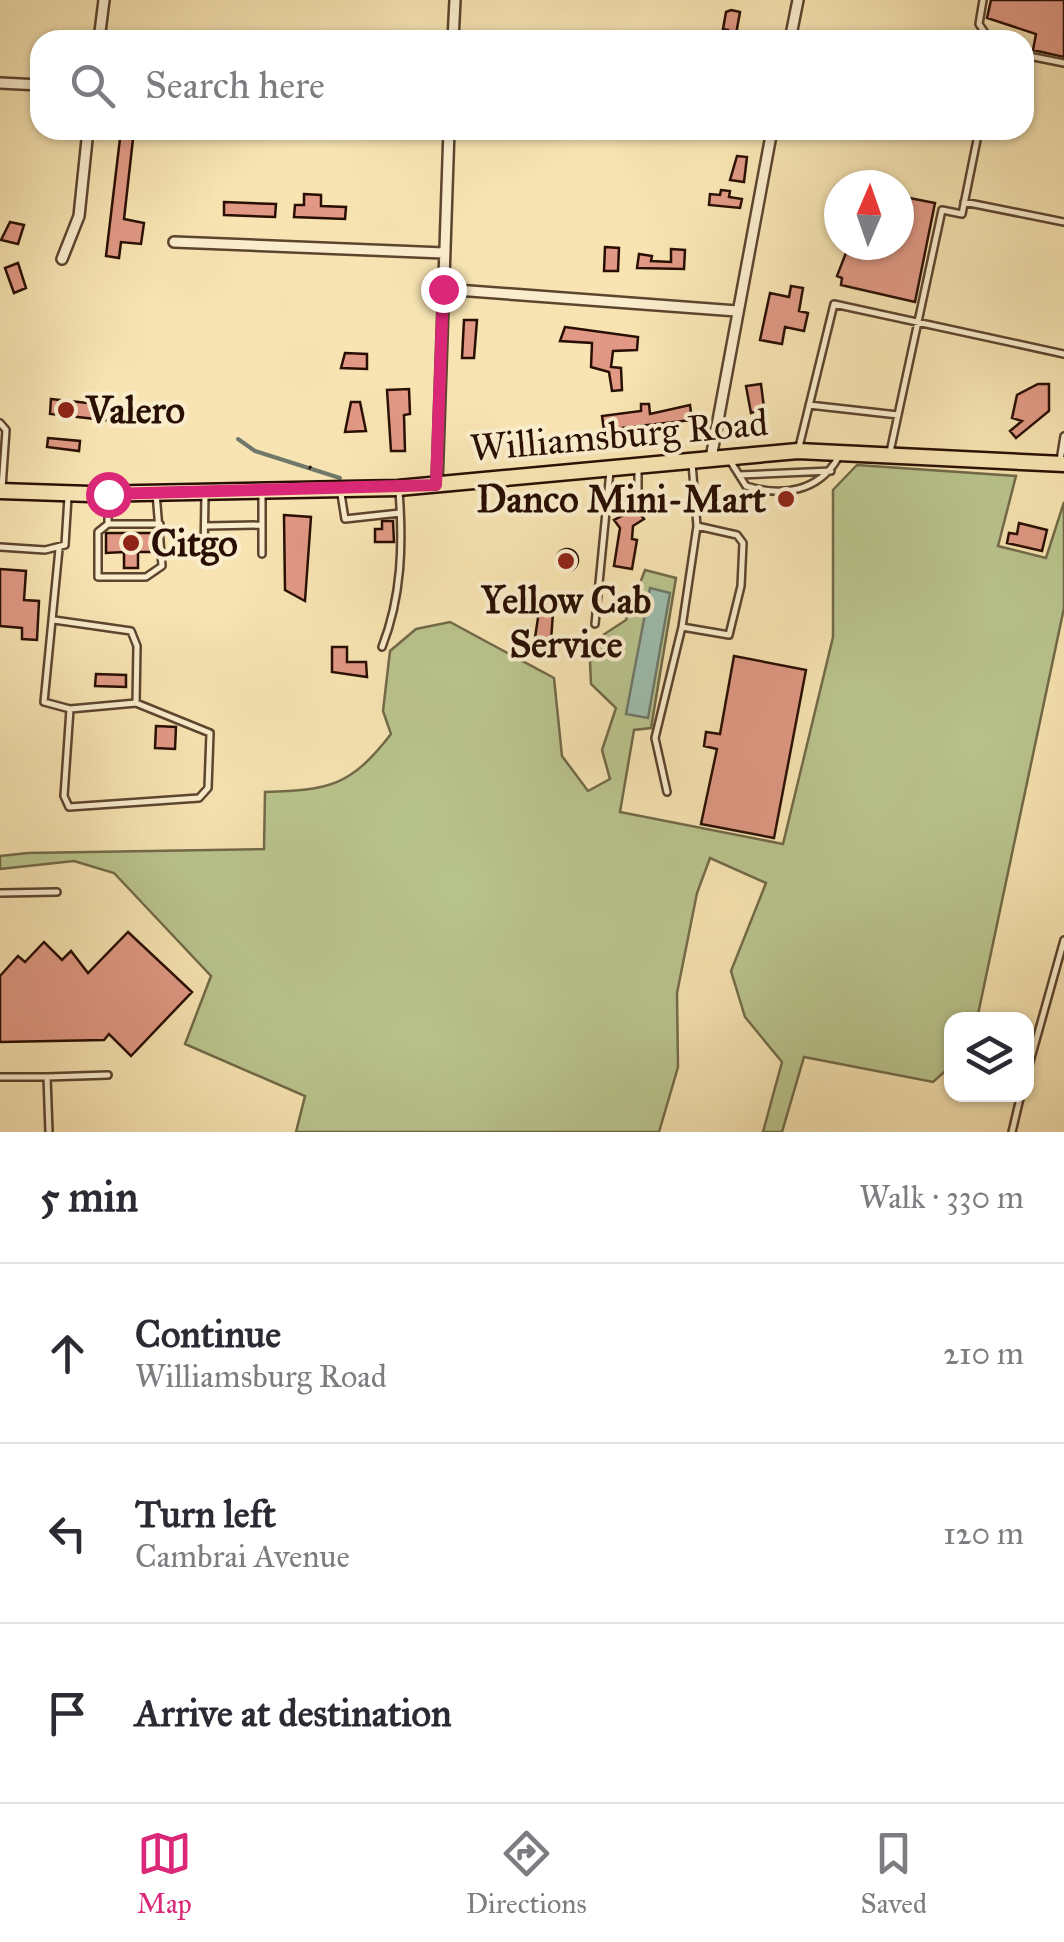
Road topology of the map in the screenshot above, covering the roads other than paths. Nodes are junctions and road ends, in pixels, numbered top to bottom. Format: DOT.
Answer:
graph roads {
  1 [pos="104,0"];
  2 [pos="454,0"];
  3 [pos="798,0"];
  4 [pos="984,0"];
  5 [pos="100,30"];
  6 [pos="453,30"];
  7 [pos="792,30"];
  8 [pos="983,30"];
  9 [pos="1034,57"];
  10 [pos="1064,63"];
  11 [pos="0,83"];
  12 [pos="30,84"];
  13 [pos="87,140"];
  14 [pos="450,140"];
  15 [pos="770,140"];
  16 [pos="978,140"];
  17 [pos="964,202"];
  18 [pos="1064,222"];
  19 [pos="174,242"];
  20 [pos="444,253"];
  21 [pos="62,259"];
  22 [pos="443,289"];
  23 [pos="737,311"];
  24 [pos="919,321"];
  25 [pos="1064,354"];
  26 [pos="809,405"];
  27 [pos="898,415"];
  28 [pos="0,423"];
  29 [pos="1064,436"];
  30 [pos="792,451"];
  31 [pos="842,451"];
  32 [pos="890,452"];
  33 [pos="727,456"];
  34 [pos="711,458"];
  35 [pos="691,460"];
  36 [pos="1062,464"];
  37 [pos="638,466"];
  38 [pos="610,468"];
  39 [pos="830,471"];
  40 [pos="784,472"];
  41 [pos="740,475"];
  42 [pos="436,485"];
  43 [pos="398,488"];
  44 [pos="341,489"];
  45 [pos="1,491"];
  46 [pos="262,491"];
  47 [pos="206,492"];
  48 [pos="68,494"];
  49 [pos="108,494"];
  50 [pos="156,494"];
  51 [pos="606,508"];
  52 [pos="400,513"];
  53 [pos="108,524"];
  54 [pos="162,524"];
  55 [pos="262,524"];
  56 [pos="206,526"];
  57 [pos="697,526"];
  58 [pos="0,547"];
  59 [pos="58,549"];
  60 [pos="204,554"];
  61 [pos="262,554"];
  62 [pos="54,620"];
  63 [pos="595,624"];
  64 [pos="682,627"];
  65 [pos="382,647"];
  66 [pos="136,703"];
  67 [pos="70,708"];
  68 [pos="668,792"];
  69 [pos="57,892"];
  70 [pos="0,893"];
  71 [pos="1064,940"];
  72 [pos="1034,1047"];
  73 [pos="108,1074"];
  74 [pos="0,1077"];
  75 [pos="47,1077"];
  76 [pos="1019,1102"];
  77 [pos="49,1132"];
  78 [pos="1012,1132"];
  1 -- 5 [label="street"];
  2 -- 6 [label="street"];
  3 -- 7 [label="street"];
  4 -- 8 [label="lane"];
  9 -- 10 [label="lane"];
  11 -- 12 [label="street"];
  13 -- 21 [label="street"];
  14 -- 20 [label="street"];
  15 -- 23 [label="street"];
  16 -- 17 [label="lane"];
  17 -- 18 [label="lane"];
  17 -- 24 [label="lane"];
  19 -- 20 [label="street"];
  20 -- 22 [label="street"];
  22 -- 23 [label="street"];
  22 -- 42 [label="street"];
  23 -- 34 [label="street"];
  24 -- 25 [label="lane"];
  24 -- 26 [label="lane"];
  24 -- 27 [label="lane"];
  26 -- 27 [label="lane"];
  26 -- 30 [label="lane"];
  27 -- 32 [label="lane"];
  28 -- 45 [label="lane"];
  29 -- 36 [label="lane"];
  30 -- 31 [label="main road, Williamsburg Road"];
  30 -- 33 [label="main road, Williamsburg Road"];
  30 -- 40 [label="lane"];
  31 -- 32 [label="main road, Williamsburg Road"];
  31 -- 39 [label="lane"];
  32 -- 36 [label="main road, Williamsburg Road"];
  33 -- 34 [label="main road, Williamsburg Road"];
  33 -- 41 [label="lane"];
  34 -- 35 [label="main road, Williamsburg Road"];
  35 -- 37 [label="main road, Williamsburg Road"];
  35 -- 57 [label="lane"];
  37 -- 38 [label="main road, Williamsburg Road"];
  37 -- 51 [label="lane"];
  38 -- 42 [label="main road, Williamsburg Road"];
  38 -- 51 [label="lane"];
  39 -- 40 [label="lane"];
  39 -- 41 [label="lane"];
  40 -- 41 [label="lane"];
  42 -- 43 [label="main road, Williamsburg Road"];
  43 -- 44 [label="main road, Williamsburg Road"];
  43 -- 52 [label="lane"];
  44 -- 46 [label="main road, Williamsburg Road"];
  44 -- 52 [label="lane"];
  45 -- 48 [label="main road, Williamsburg Road"];
  46 -- 47 [label="main road, Williamsburg Road"];
  46 -- 55 [label="lane"];
  47 -- 50 [label="main road, Williamsburg Road"];
  47 -- 56 [label="lane"];
  48 -- 49 [label="main road, Williamsburg Road"];
  48 -- 59 [label="lane"];
  49 -- 50 [label="main road, Williamsburg Road"];
  49 -- 53 [label="lane"];
  50 -- 54 [label="lane"];
  51 -- 63 [label="lane"];
  52 -- 65 [label="lane"];
  53 -- 54 [label="lane"];
  53 -- 54 [label="lane"];
  55 -- 56 [label="lane"];
  55 -- 61 [label="lane"];
  56 -- 60 [label="lane"];
  57 -- 64 [label="lane"];
  57 -- 64 [label="lane"];
  58 -- 59 [label="lane"];
  59 -- 62 [label="lane"];
  62 -- 66 [label="lane"];
  62 -- 67 [label="lane"];
  64 -- 68 [label="lane"];
  66 -- 67 [label="lane"];
  66 -- 67 [label="lane"];
  69 -- 70 [label="lane"];
  71 -- 72 [label="lane"];
  73 -- 75 [label="lane"];
  74 -- 75 [label="lane"];
  75 -- 77 [label="lane"];
  76 -- 78 [label="lane"];
}
